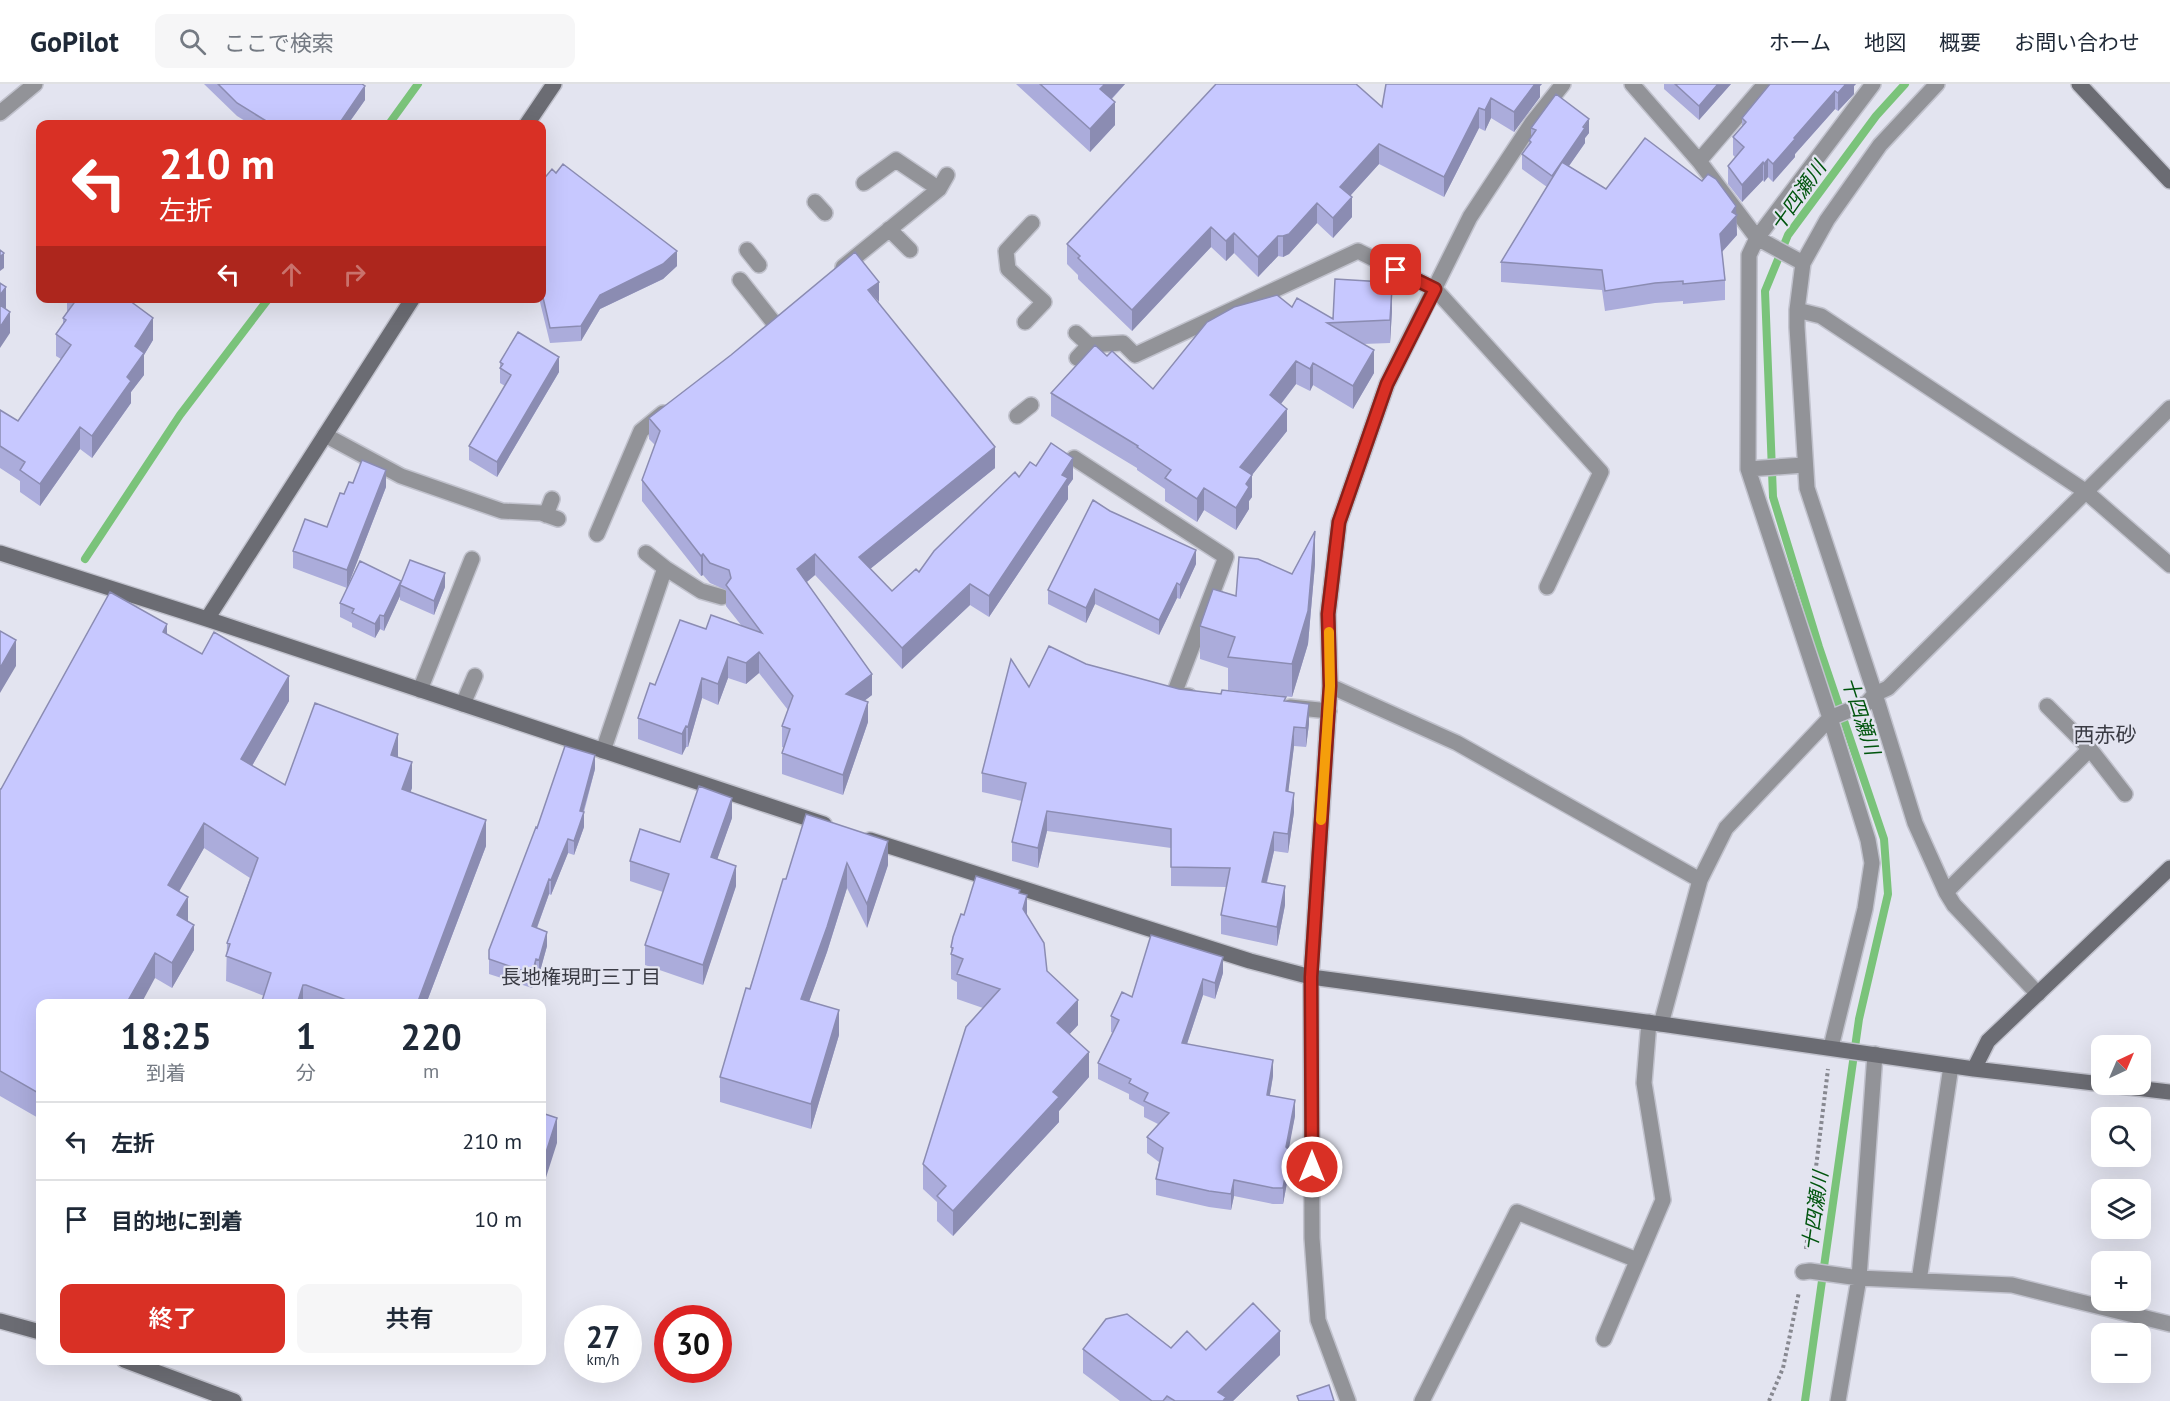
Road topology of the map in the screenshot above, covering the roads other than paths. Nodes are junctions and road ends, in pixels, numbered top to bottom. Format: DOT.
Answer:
graph roads {
  1 [pos="35,84"];
  2 [pos="554,84"];
  3 [pos="1563,84"];
  4 [pos="1632,84"];
  5 [pos="1765,84"];
  6 [pos="1873,84"];
  7 [pos="1937,84"];
  8 [pos="2079,84"];
  9 [pos="0,113"];
  10 [pos="530,120"];
  11 [pos="1699,161"];
  12 [pos="947,175"];
  13 [pos="2170,181"];
  14 [pos="864,183"];
  15 [pos="939,189"];
  16 [pos="1032,223"];
  17 [pos="889,229"];
  18 [pos="1762,241"];
  19 [pos="747,250"];
  20 [pos="910,250"];
  21 [pos="1799,261"];
  22 [pos="759,265"];
  23 [pos="831,276"];
  24 [pos="740,280"];
  25 [pos="1435,289"];
  26 [pos="410,303"];
  27 [pos="1797,310"];
  28 [pos="1025,322"];
  29 [pos="774,323"];
  30 [pos="1076,333"];
  31 [pos="1089,345"];
  32 [pos="1077,358"];
  33 [pos="677,402"];
  34 [pos="1031,405"];
  35 [pos="2170,408"];
  36 [pos="1017,416"];
  37 [pos="325,435"];
  38 [pos="1074,458"];
  39 [pos="1801,466"];
  40 [pos="1753,469"];
  41 [pos="2085,491"];
  42 [pos="552,499"];
  43 [pos="597,534"];
  44 [pos="0,553"];
  45 [pos="646,553"];
  46 [pos="472,559"];
  47 [pos="2170,565"];
  48 [pos="665,568"];
  49 [pos="1547,587"];
  50 [pos="722,597"];
  51 [pos="207,619"];
  52 [pos="475,676"];
  53 [pos="1330,686"];
  54 [pos="420,690"];
  55 [pos="1198,697"];
  56 [pos="1871,698"];
  57 [pos="463,704"];
  58 [pos="1269,705"];
  59 [pos="2047,706"];
  60 [pos="1329,711"];
  61 [pos="1832,716"];
  62 [pos="2090,749"];
  63 [pos="603,751"];
  64 [pos="2126,794"];
  65 [pos="2170,868"];
  66 [pos="1700,880"];
  67 [pos="1946,892"];
  68 [pos="1311,977"];
  69 [pos="2037,994"];
  70 [pos="1655,1023"];
  71 [pos="1834,1048"];
  72 [pos="1873,1054"];
  73 [pos="1950,1066"];
  74 [pos="1974,1069"];
  75 [pos="2170,1092"];
  76 [pos="1637,1260"];
  77 [pos="1806,1271"];
  78 [pos="1856,1277"];
  79 [pos="1919,1281"];
  80 [pos="0,1321"];
  81 [pos="2170,1324"];
  82 [pos="36,1331"];
  83 [pos="1604,1339"];
  84 [pos="137,1365"];
  85 [pos="234,1401"];
  86 [pos="1348,1401"];
  87 [pos="1422,1401"];
  88 [pos="1838,1401"];
  1 -- 9 [label="street"];
  2 -- 10 [label="street"];
  3 -- 25 [label="street"];
  4 -- 11 [label="street"];
  5 -- 11 [label="street"];
  6 -- 18 [label="street"];
  7 -- 21 [label="street"];
  8 -- 13 [label="street"];
  11 -- 18 [label="street"];
  12 -- 15 [label="street"];
  14 -- 15 [label="street"];
  15 -- 17 [label="street"];
  16 -- 28 [label="street"];
  17 -- 20 [label="street"];
  17 -- 23 [label="street"];
  18 -- 21 [label="street"];
  18 -- 40 [label="street"];
  19 -- 22 [label="street"];
  21 -- 27 [label="street"];
  24 -- 29 [label="street"];
  25 -- 31 [label="street"];
  25 -- 49 [label="street"];
  25 -- 53 [label="street"];
  26 -- 37 [label="street"];
  27 -- 39 [label="street"];
  27 -- 41 [label="street"];
  30 -- 31 [label="street"];
  31 -- 32 [label="street"];
  33 -- 43 [label="street"];
  34 -- 36 [label="street"];
  35 -- 41 [label="street"];
  37 -- 42 [label="street"];
  37 -- 51 [label="street"];
  38 -- 55 [label="street"];
  39 -- 40 [label="street"];
  39 -- 56 [label="street"];
  40 -- 61 [label="street"];
  41 -- 47 [label="street"];
  41 -- 56 [label="street"];
  44 -- 51 [label="street"];
  45 -- 48 [label="street"];
  46 -- 54 [label="street"];
  48 -- 50 [label="street"];
  48 -- 63 [label="street"];
  51 -- 54 [label="street"];
  52 -- 57 [label="street"];
  53 -- 60 [label="street"];
  53 -- 66 [label="street"];
  54 -- 57 [label="street"];
  56 -- 61 [label="street"];
  56 -- 67 [label="street"];
  57 -- 63 [label="street"];
  58 -- 60 [label="street"];
  59 -- 62 [label="street"];
  60 -- 68 [label="street"];
  61 -- 66 [label="street"];
  61 -- 71 [label="street"];
  62 -- 64 [label="street"];
  62 -- 67 [label="street"];
  63 -- 68 [label="street"];
  65 -- 69 [label="street"];
  66 -- 70 [label="street"];
  67 -- 69 [label="street"];
  68 -- 70 [label="street"];
  68 -- 86 [label="street"];
  69 -- 74 [label="street"];
  70 -- 71 [label="street"];
  70 -- 76 [label="street"];
  71 -- 72 [label="street"];
  72 -- 73 [label="street"];
  72 -- 78 [label="street"];
  73 -- 74 [label="street"];
  73 -- 79 [label="street"];
  74 -- 75 [label="street"];
  76 -- 83 [label="street"];
  76 -- 87 [label="street"];
  77 -- 78 [label="street"];
  78 -- 79 [label="street"];
  78 -- 88 [label="street"];
  79 -- 81 [label="street"];
  80 -- 82 [label="street"];
  84 -- 85 [label="street"];
}
